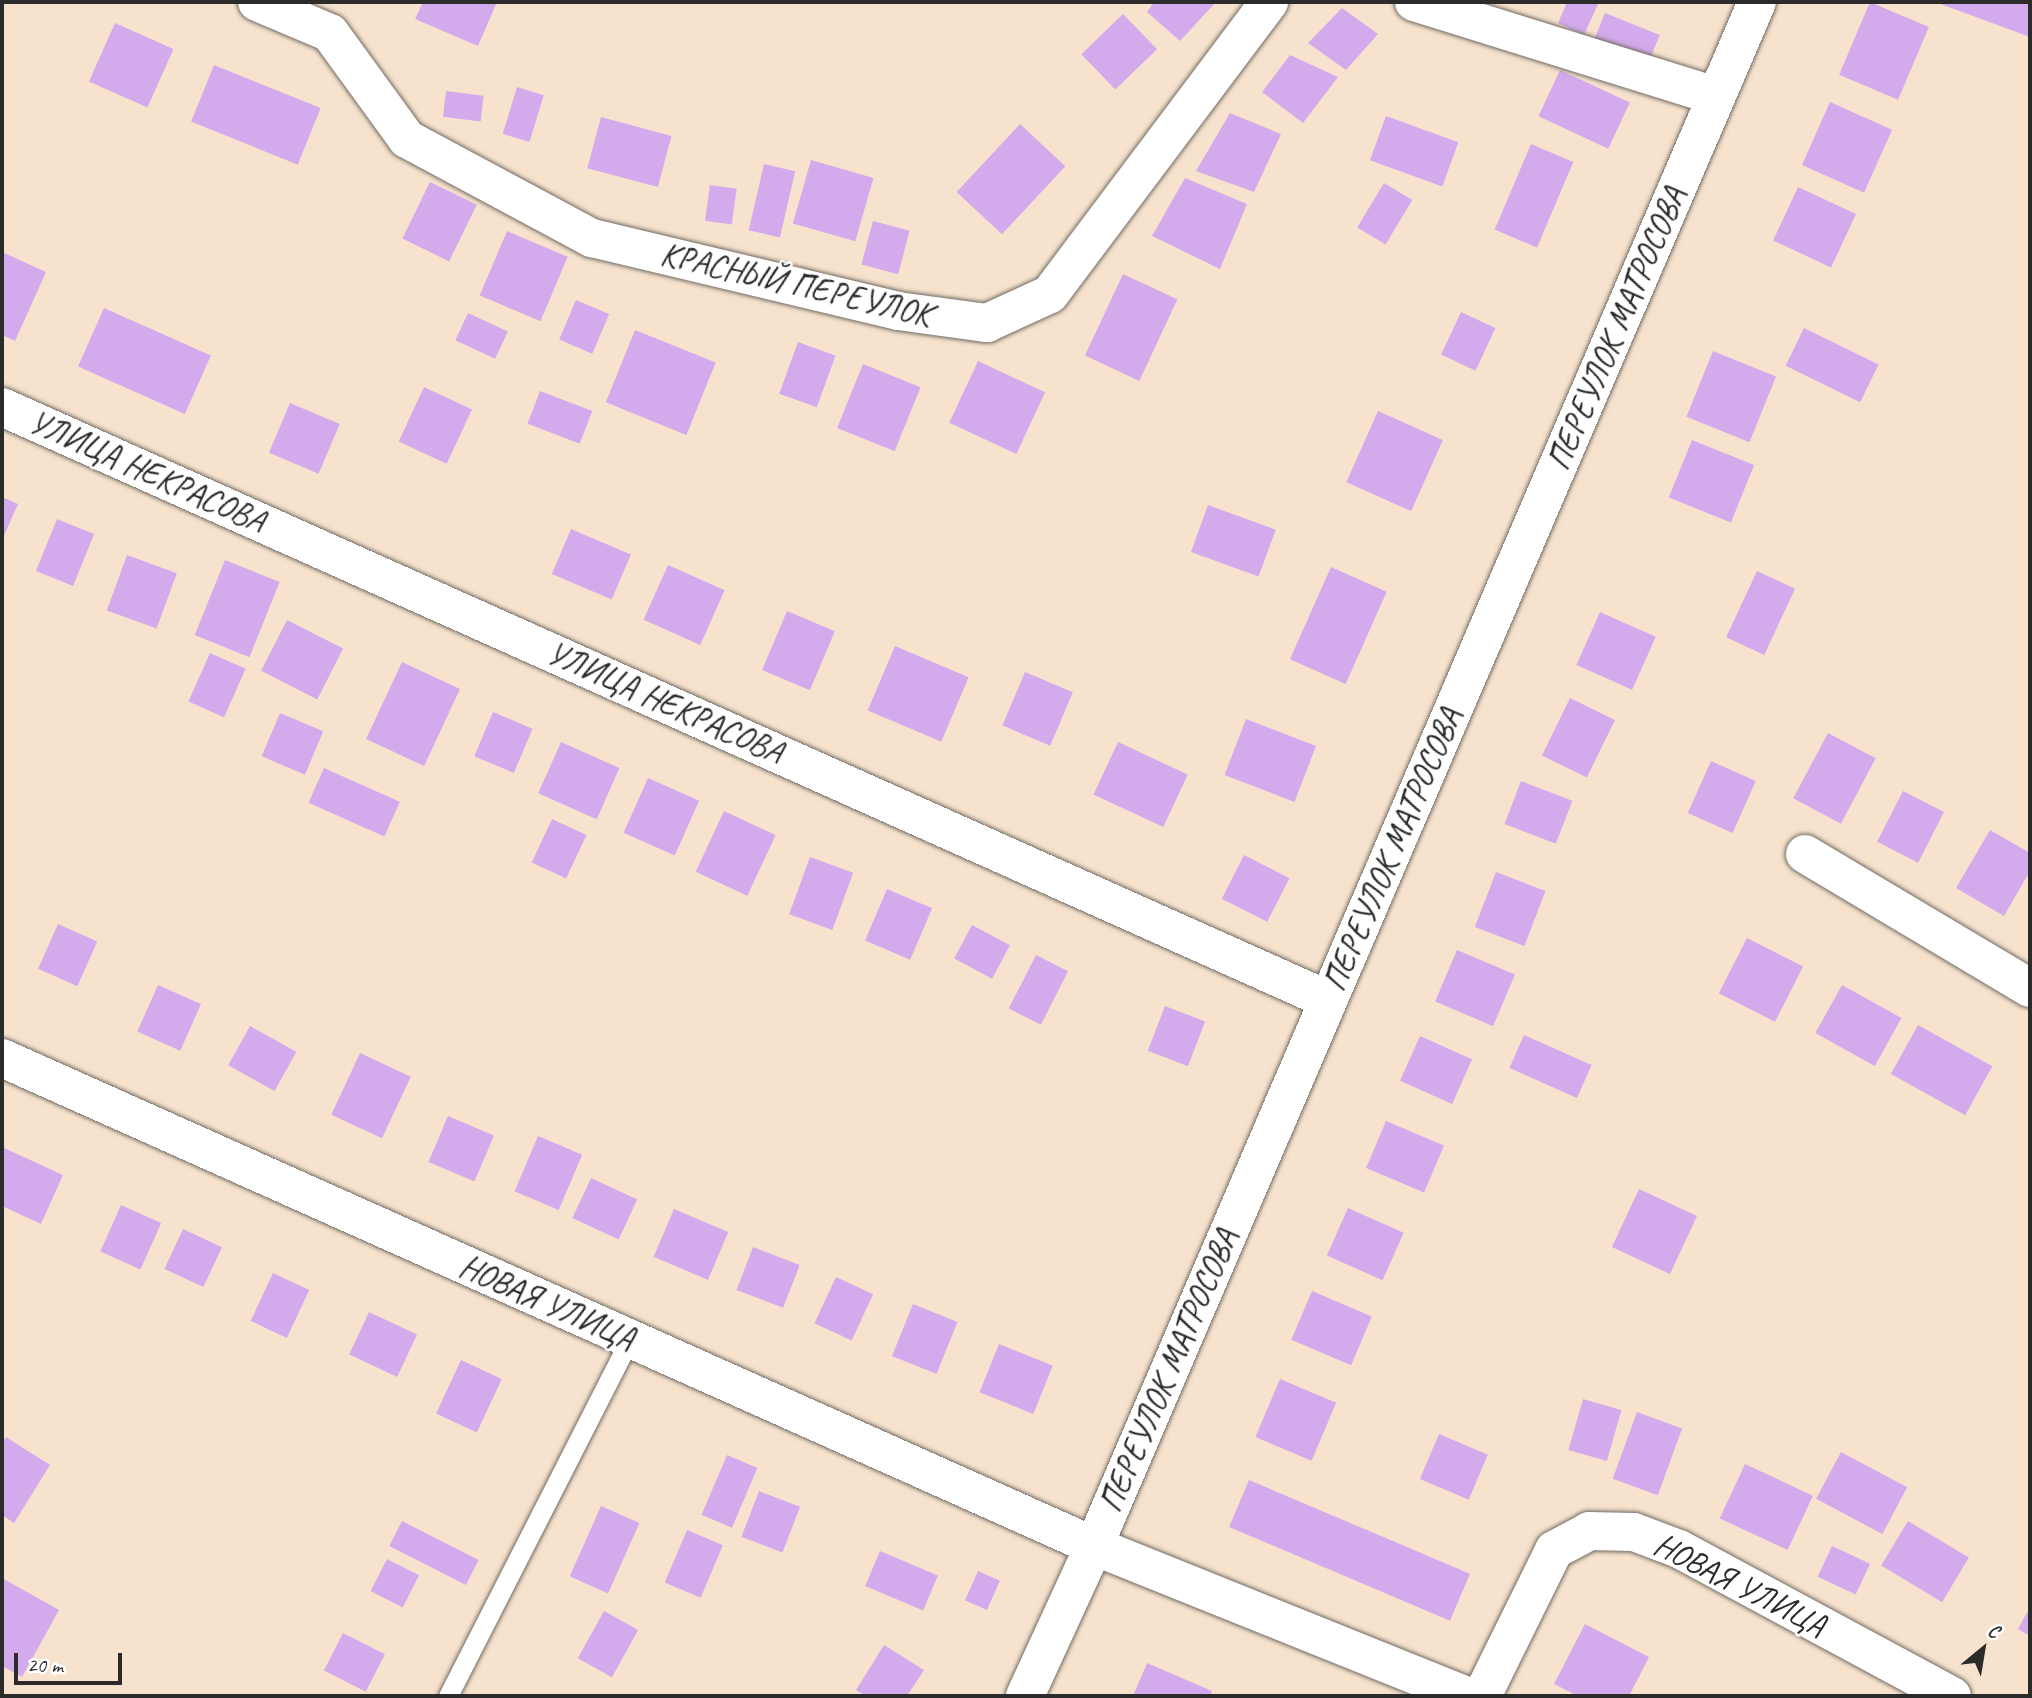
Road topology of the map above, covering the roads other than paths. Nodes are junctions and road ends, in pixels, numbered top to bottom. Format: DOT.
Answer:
graph roads {
  1 [pos="257,2"];
  2 [pos="1269,2"];
  3 [pos="1414,2"];
  4 [pos="1757,2"];
  5 [pos="1717,96"];
  6 [pos="2,407"];
  7 [pos="1805,854"];
  8 [pos="2030,988"];
  9 [pos="1328,1000"];
  10 [pos="2,1058"];
  11 [pos="629,1340"];
  12 [pos="1094,1546"];
  13 [pos="448,1696"];
  14 [pos="1025,1696"];
  15 [pos="1468,1696"];
  16 [pos="1482,1696"];
  17 [pos="1952,1696"];
  1 -- 2 [label="street, КРАСНЫЙ ПЕРЕУЛОК"];
  3 -- 5 [label="street"];
  4 -- 5 [label="street, ПЕРЕУЛОК МАТРОСОВА"];
  5 -- 9 [label="street, ПЕРЕУЛОК МАТРОСОВА"];
  6 -- 9 [label="street, УЛИЦА НЕКРАСОВА"];
  7 -- 8 [label="street"];
  9 -- 12 [label="street, ПЕРЕУЛОК МАТРОСОВА"];
  10 -- 11 [label="street, НОВАЯ УЛИЦА"];
  11 -- 12 [label="street, НОВАЯ УЛИЦА"];
  11 -- 13 [label="lane"];
  12 -- 14 [label="street, ПЕРЕУЛОК МАТРОСОВА"];
  12 -- 15 [label="street, НОВАЯ УЛИЦА"];
  16 -- 17 [label="street, НОВАЯ УЛИЦА"];
}
